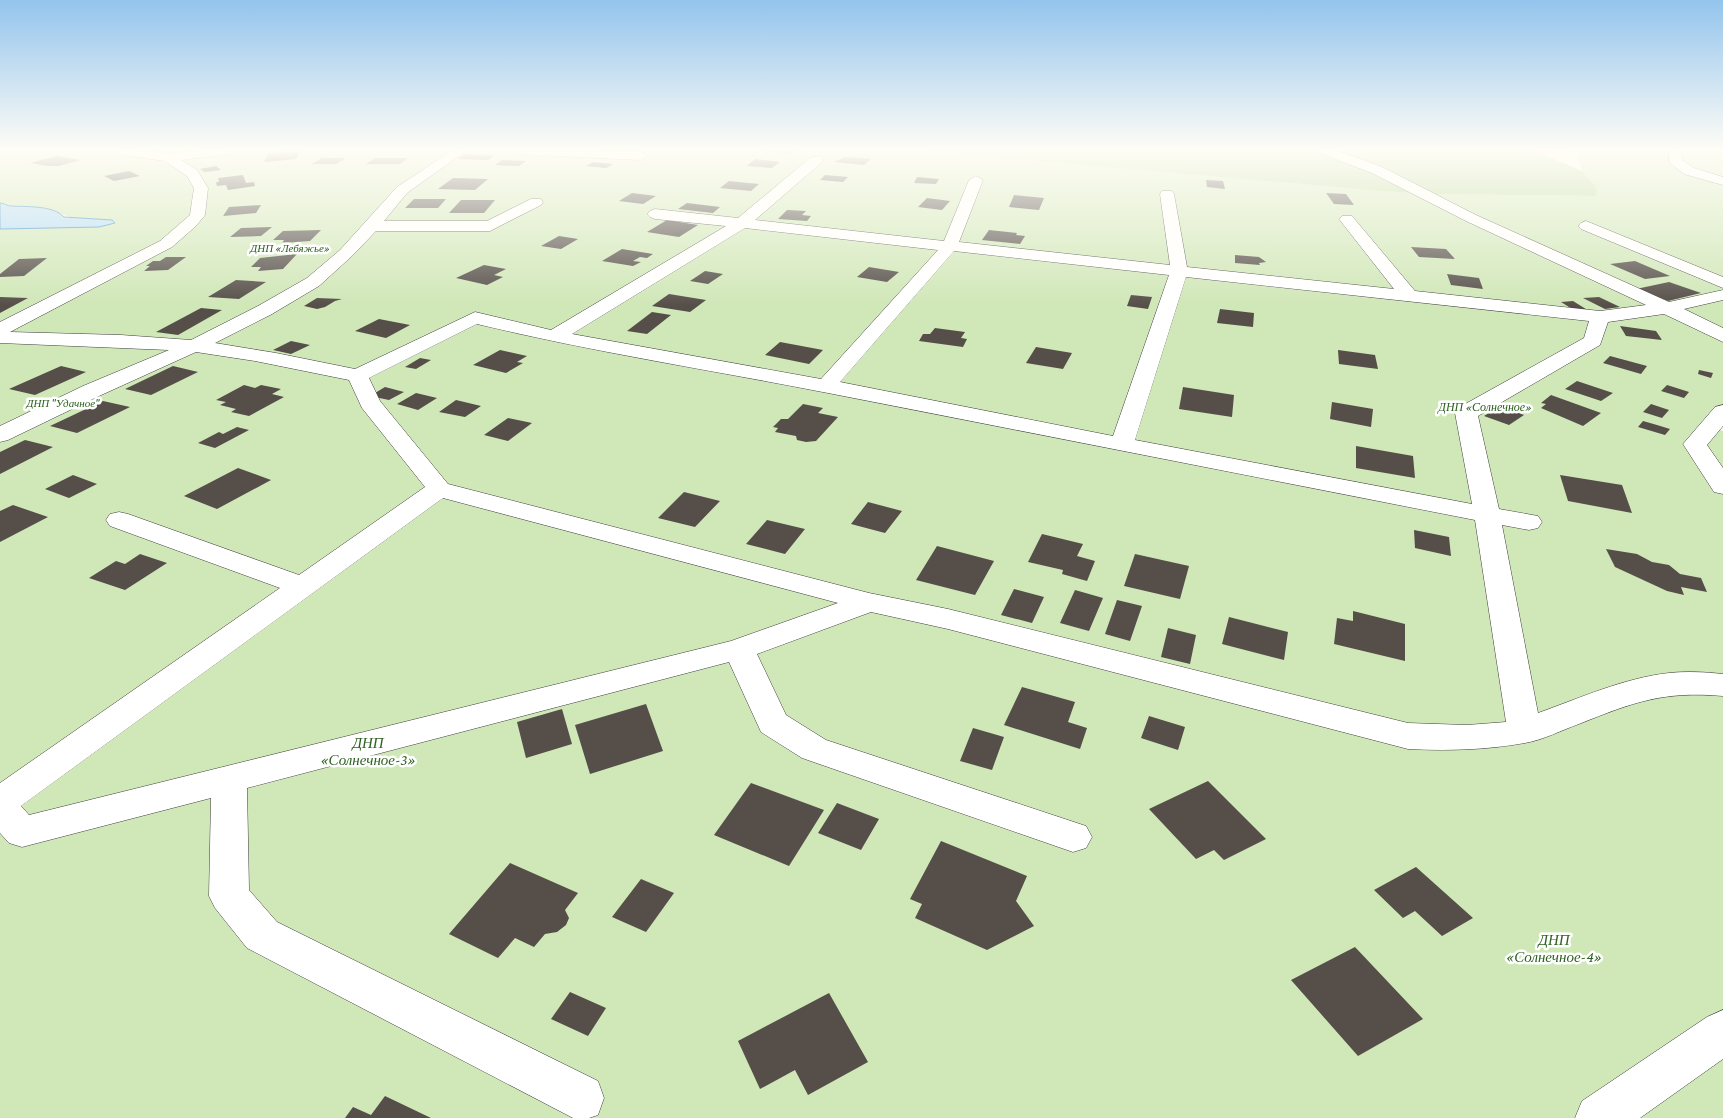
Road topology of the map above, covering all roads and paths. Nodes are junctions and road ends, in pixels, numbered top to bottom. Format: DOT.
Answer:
graph roads {
  1 [pos="199,202"];
  2 [pos="392,202"];
  3 [pos="536,202"];
  4 [pos="767,202"];
  5 [pos="967,202"];
  6 [pos="1168,202"];
  7 [pos="1440,202"];
  8 [pos="655,214"];
  9 [pos="1346,219"];
  10 [pos="741,224"];
  11 [pos="372,226"];
  12 [pos="1586,226"];
  13 [pos="949,247"];
  14 [pos="1179,271"];
  15 [pos="1723,284"];
  16 [pos="1723,295"];
  17 [pos="1410,297"];
  18 [pos="1667,308"];
  19 [pos="1600,317"];
  20 [pos="0,329"];
  21 [pos="1723,336"];
  22 [pos="0,337"];
  23 [pos="554,337"];
  24 [pos="194,346"];
  25 [pos="357,376"];
  26 [pos="826,386"];
  27 [pos="1719,422"];
  28 [pos="0,435"];
  29 [pos="1122,445"];
  30 [pos="1723,487"];
  31 [pos="439,489"];
  32 [pos="1486,513"];
  33 [pos="119,520"];
  34 [pos="1529,522"];
  35 [pos="302,586"];
  36 [pos="869,602"];
  37 [pos="739,649"];
  38 [pos="1723,686"];
  39 [pos="1524,731"];
  40 [pos="229,780"];
  41 [pos="0,802"];
  42 [pos="0,809"];
  43 [pos="1072,837"];
  44 [pos="1723,1032"];
  45 [pos="581,1098"];
  46 [pos="1599,1118"];
  1 -- 20 [label="street"];
  2 -- 11 [label="street"];
  3 -- 11 [label="street"];
  4 -- 10 [label="street"];
  5 -- 13 [label="street"];
  6 -- 14 [label="street"];
  7 -- 18 [label="street"];
  8 -- 10 [label="street"];
  9 -- 17 [label="street"];
  10 -- 13 [label="street"];
  10 -- 23 [label="street"];
  11 -- 24 [label="street"];
  12 -- 15 [label="street"];
  13 -- 14 [label="street"];
  13 -- 26 [label="street"];
  14 -- 17 [label="street"];
  14 -- 29 [label="street"];
  16 -- 18 [label="street"];
  17 -- 19 [label="street"];
  18 -- 19 [label="street"];
  18 -- 21 [label="street"];
  19 -- 32 [label="street"];
  22 -- 24 [label="street"];
  23 -- 25 [label="street"];
  23 -- 26 [label="street"];
  24 -- 25 [label="street"];
  24 -- 28 [label="street"];
  25 -- 31 [label="street"];
  26 -- 29 [label="street"];
  27 -- 30 [label="street"];
  29 -- 32 [label="street"];
  31 -- 35 [label="street"];
  31 -- 36 [label="street"];
  32 -- 34 [label="street"];
  32 -- 39 [label="street"];
  33 -- 35 [label="street"];
  35 -- 41 [label="street"];
  36 -- 37 [label="street"];
  36 -- 39 [label="street"];
  37 -- 40 [label="street"];
  37 -- 43 [label="street"];
  38 -- 39 [label="street"];
  40 -- 42 [label="street"];
  40 -- 45 [label="street"];
  44 -- 46 [label="street"];
}
